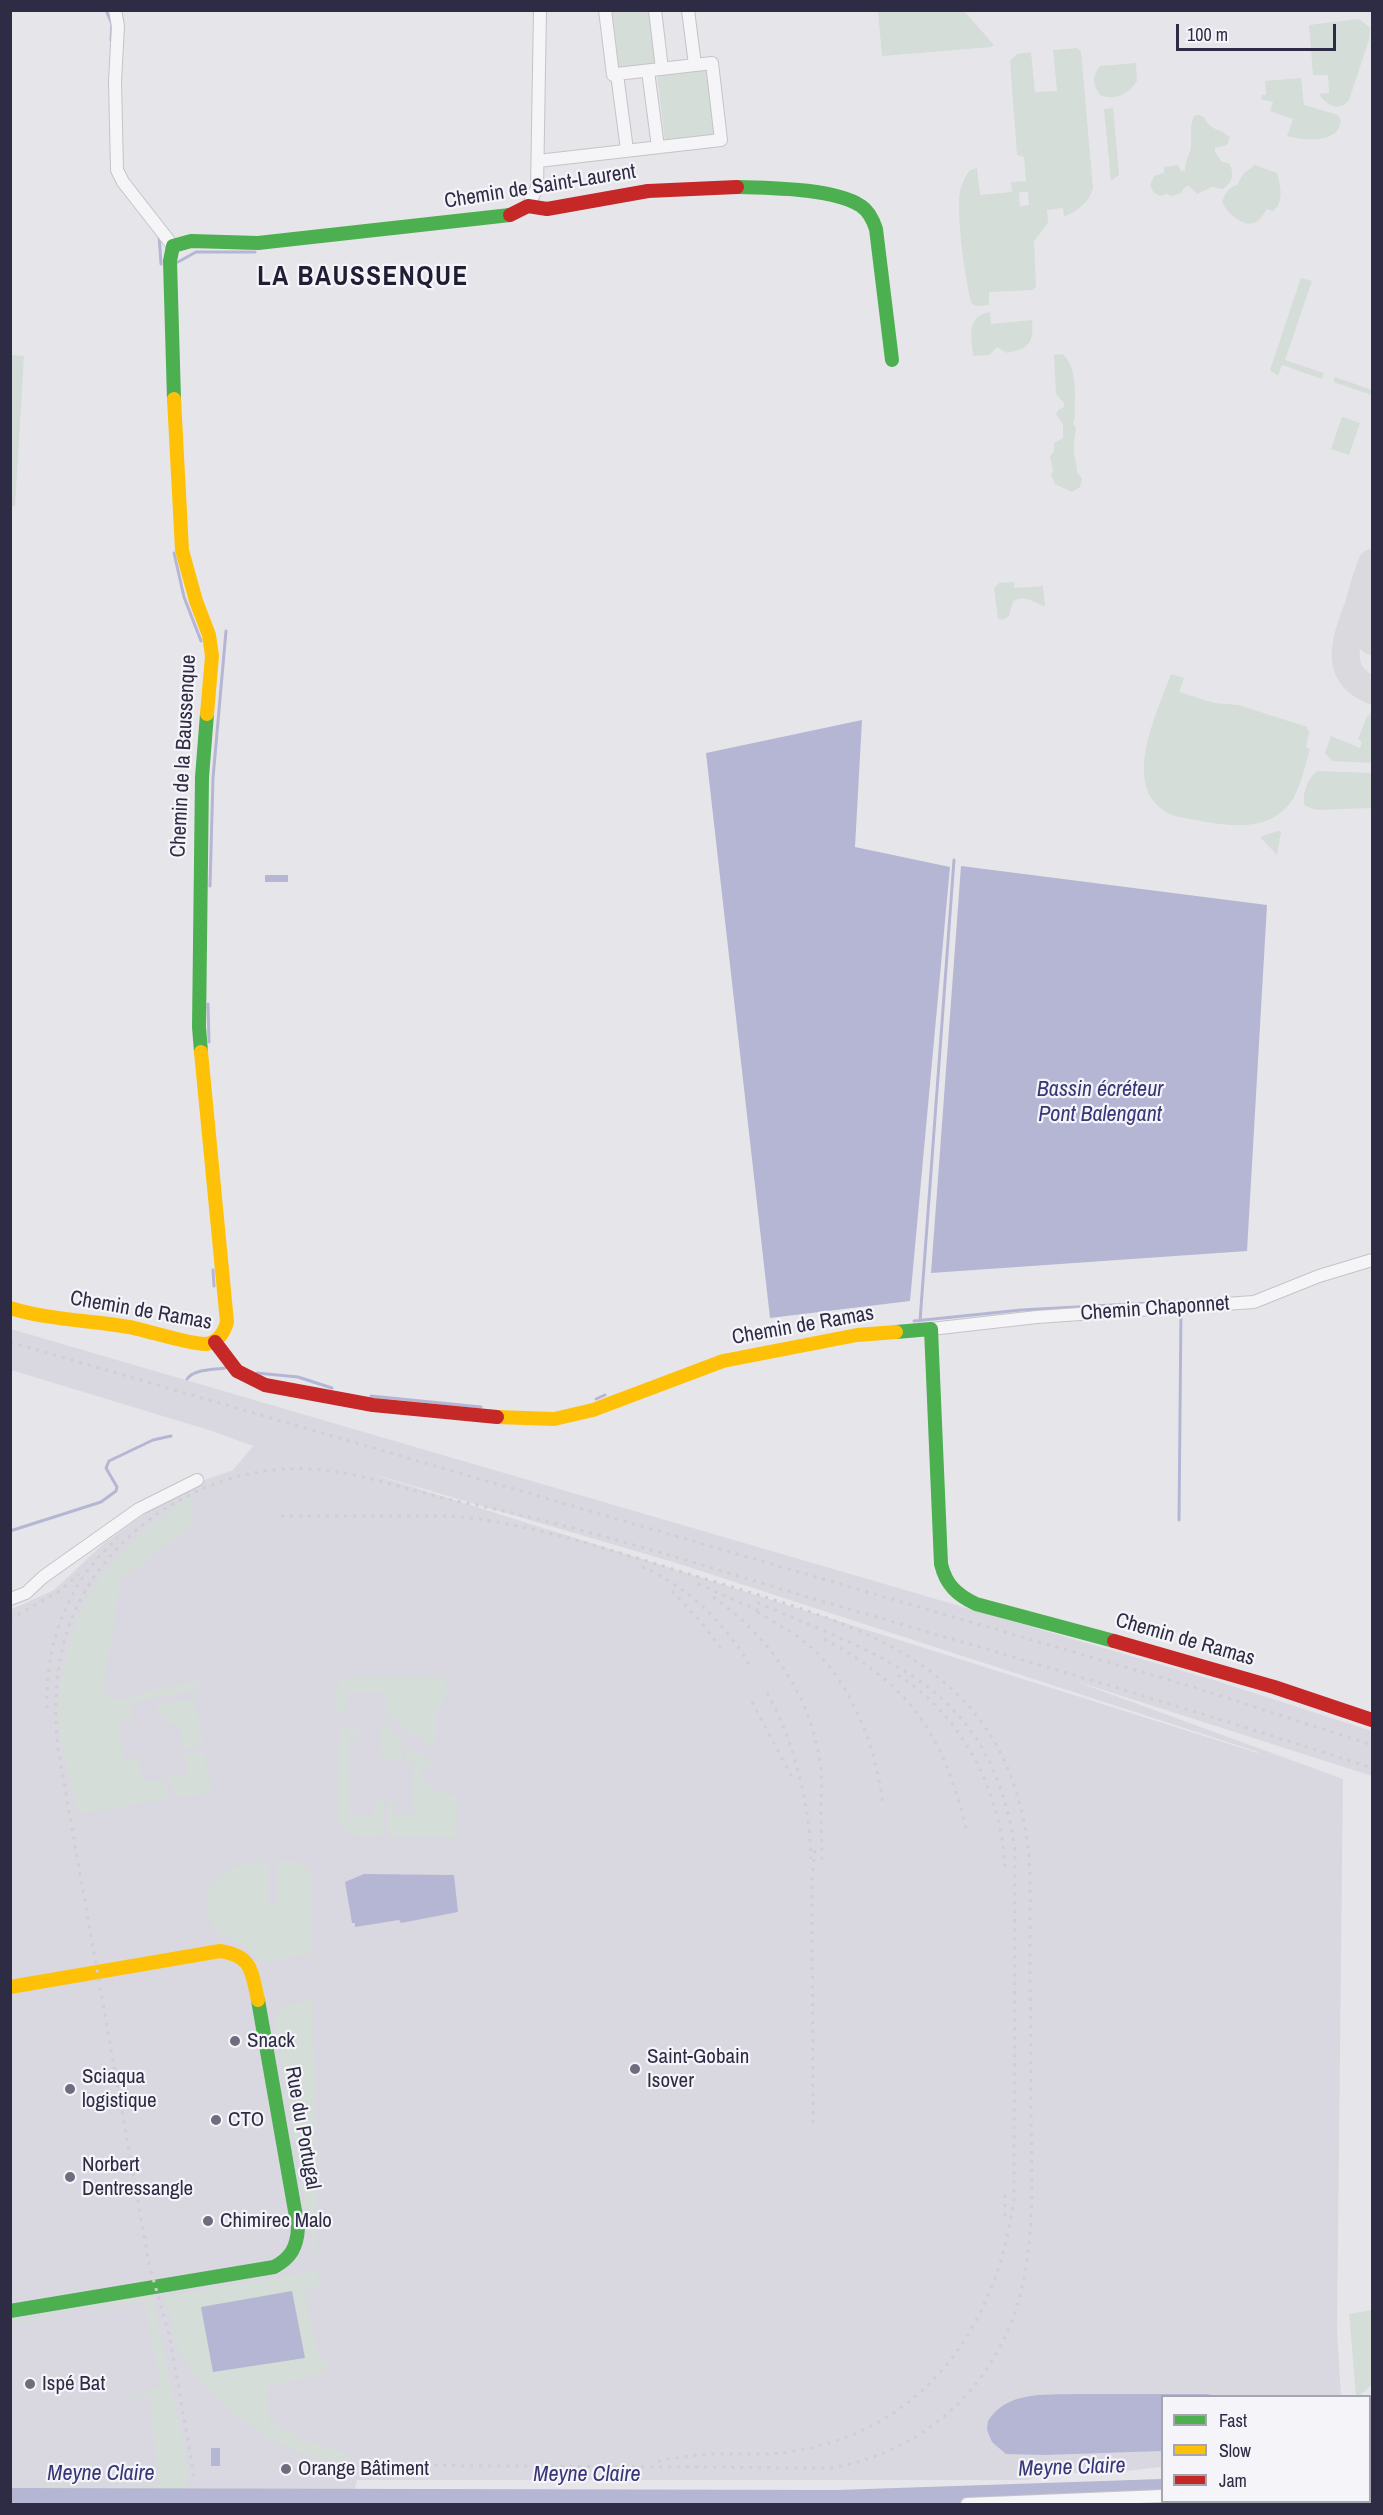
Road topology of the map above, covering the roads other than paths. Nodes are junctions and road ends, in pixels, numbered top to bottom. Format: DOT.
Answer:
graph roads {
  1 [pos="115,10"];
  2 [pos="540,10"];
  3 [pos="605,10"];
  4 [pos="655,10"];
  5 [pos="688,10"];
  6 [pos="695,65"];
  7 [pos="662,69"];
  8 [pos="648,70"];
  9 [pos="617,74"];
  10 [pos="658,147"];
  11 [pos="627,150"];
  12 [pos="538,161"];
  13 [pos="528,206"];
  14 [pos="173,246"];
  15 [pos="892,360"];
  16 [pos="1372,1260"];
  17 [pos="10,1308"];
  18 [pos="931,1329"];
  19 [pos="215,1342"];
  20 [pos="196,1480"];
  21 [pos="10,1599"];
  22 [pos="1372,1720"];
  23 [pos="10,1987"];
  24 [pos="10,2311"];
  25 [pos="1161,2496"];
  26 [pos="967,2505"];
  1 -- 14 [label="street"];
  2 -- 12 [label="street"];
  3 -- 9 [label="street"];
  4 -- 7 [label="street"];
  5 -- 6 [label="street"];
  6 -- 7 [label="street"];
  6 -- 10 [label="street"];
  7 -- 8 [label="street"];
  8 -- 9 [label="street"];
  8 -- 10 [label="street"];
  9 -- 11 [label="street"];
  10 -- 11 [label="street"];
  11 -- 12 [label="street"];
  12 -- 13 [label="street"];
  13 -- 14 [label="street, Chemin de Saint-Laurent"];
  13 -- 15 [label="street, Chemin de Saint-Laurent"];
  14 -- 19 [label="street, Chemin de la Baussenque"];
  16 -- 18 [label="street, Chemin Chaponnet"];
  17 -- 19 [label="street, Chemin de Ramas"];
  18 -- 19 [label="street, Chemin de Ramas"];
  18 -- 22 [label="street, Chemin de Ramas"];
  20 -- 21 [label="street"];
  23 -- 24 [label="street, Rue du Portugal"];
  25 -- 26 [label="street"];
}
